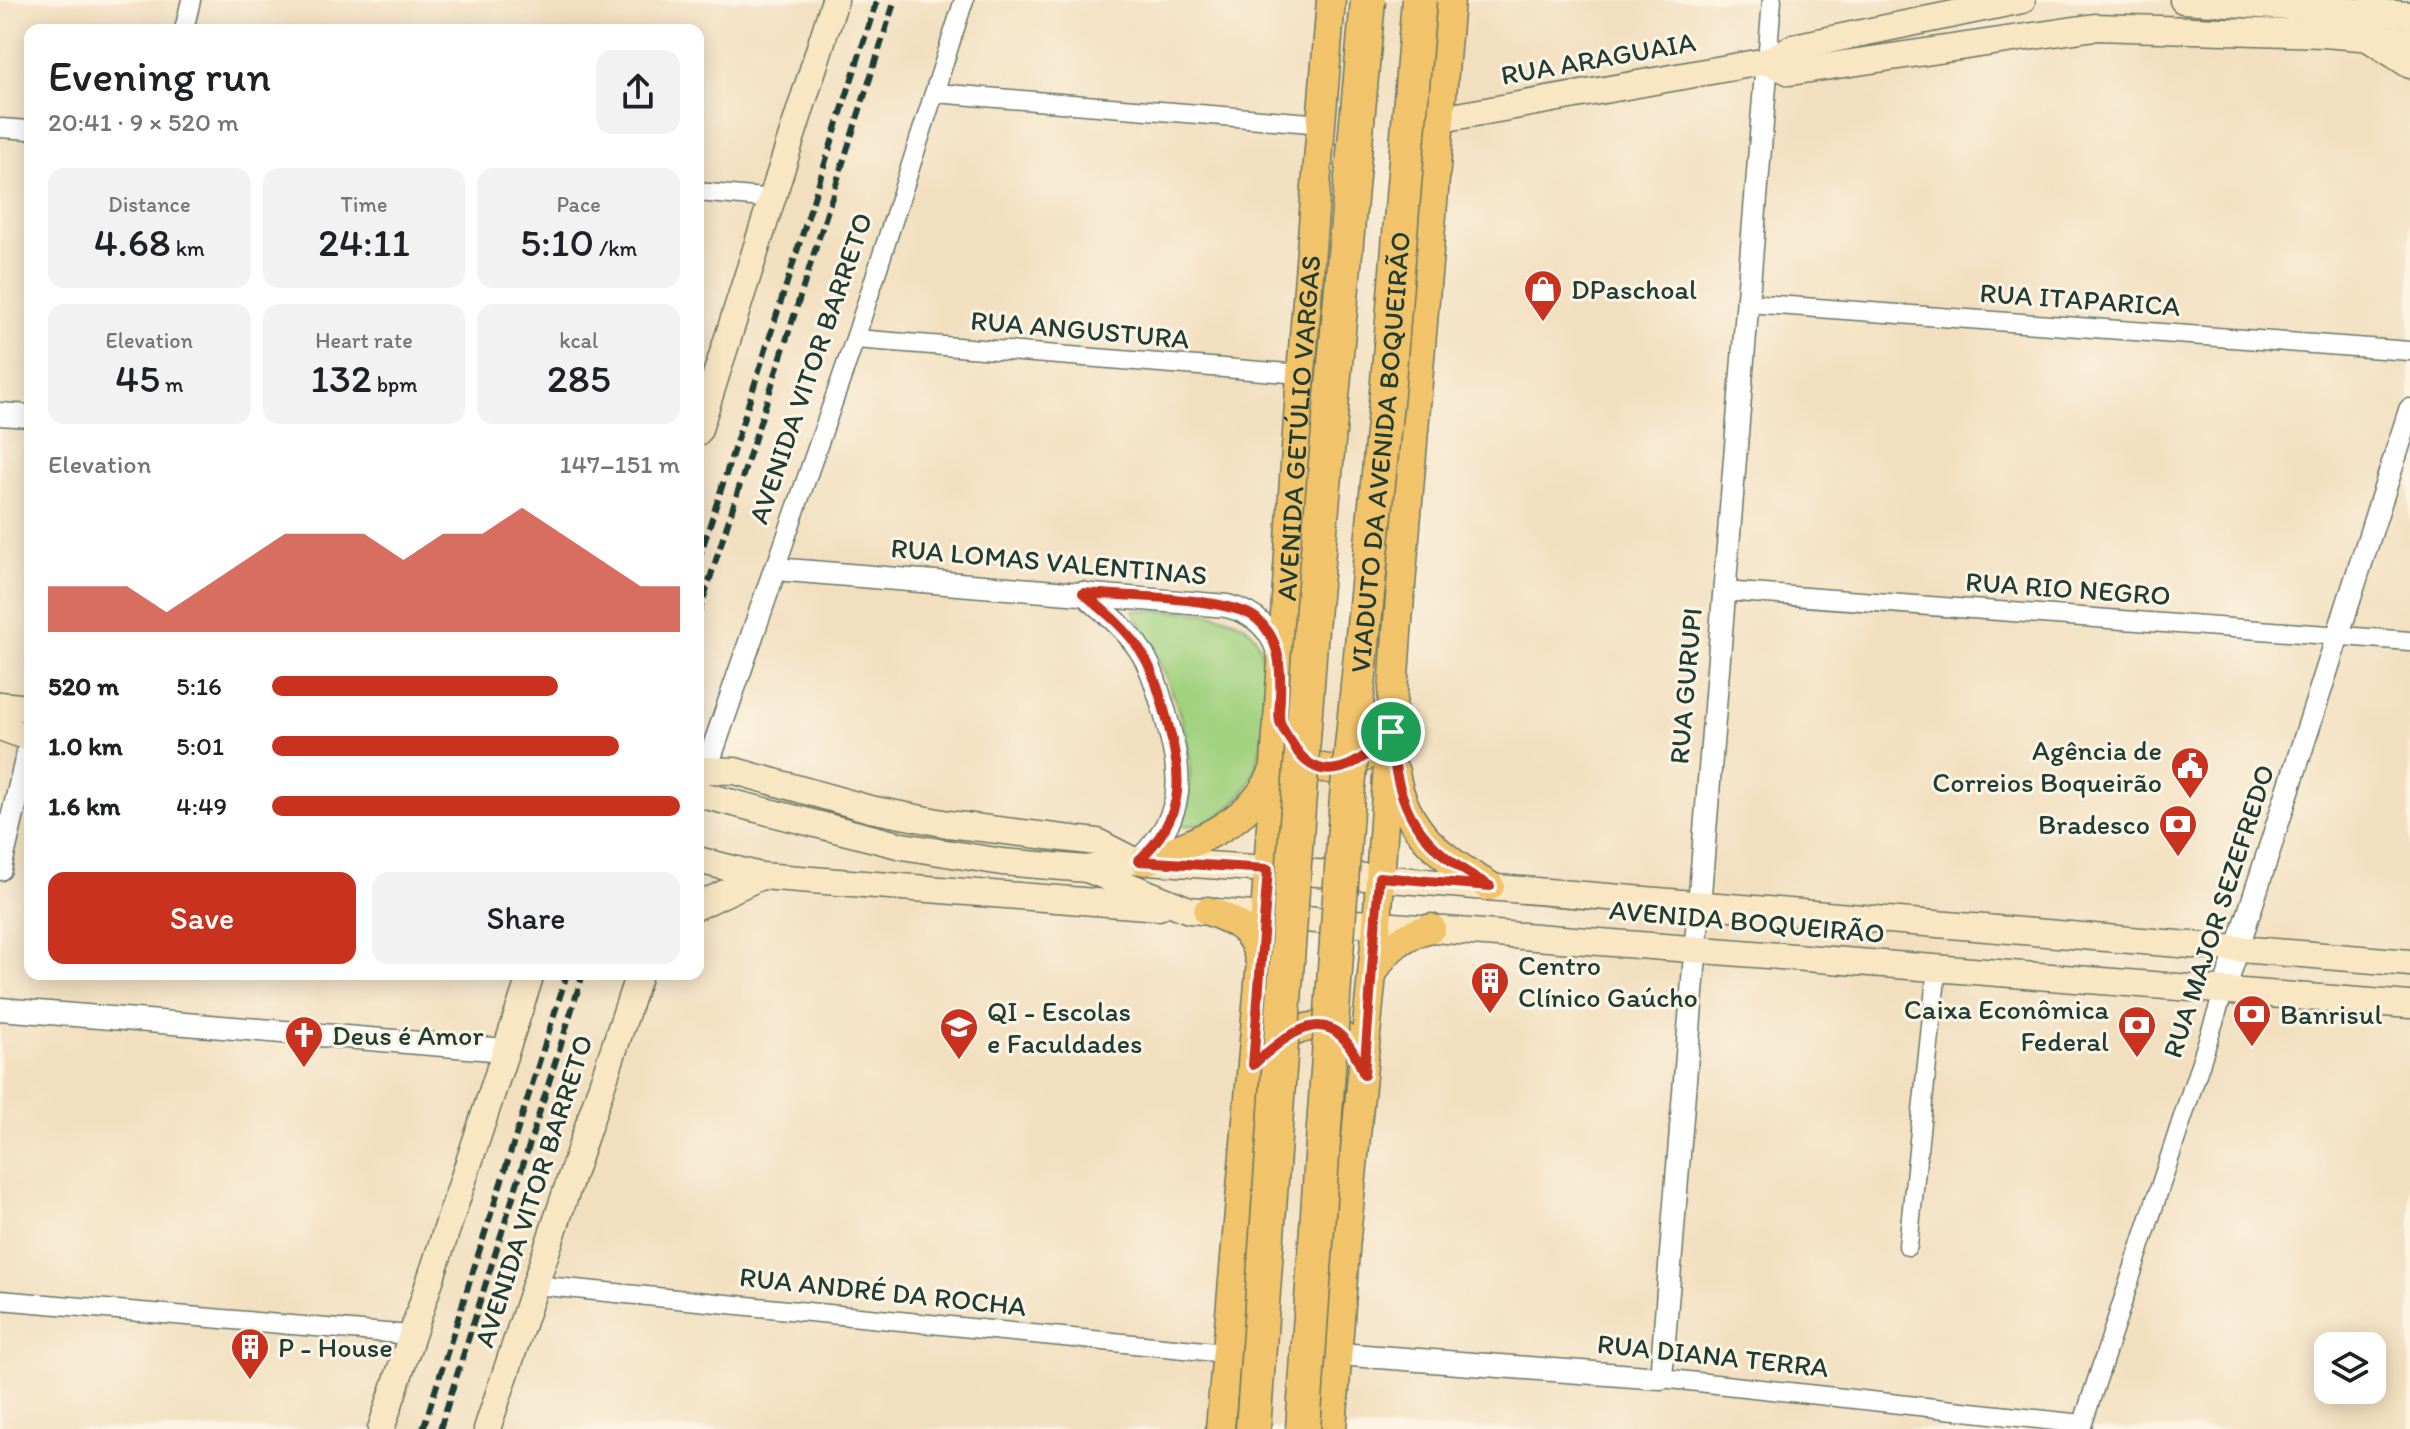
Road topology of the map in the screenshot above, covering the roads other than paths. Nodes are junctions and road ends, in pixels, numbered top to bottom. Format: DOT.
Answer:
graph roads {
  1 [pos="191,0"];
  2 [pos="835,0"];
  3 [pos="964,0"];
  4 [pos="1331,0"];
  5 [pos="1368,0"];
  6 [pos="1419,0"];
  7 [pos="1450,0"];
  8 [pos="1772,0"];
  9 [pos="2022,0"];
  10 [pos="2183,0"];
  11 [pos="2318,4"];
  12 [pos="2410,15"];
  13 [pos="185,24"];
  14 [pos="2323,34"];
  15 [pos="2364,37"];
  16 [pos="2410,41"];
  17 [pos="1767,61"];
  18 [pos="2410,65"];
  19 [pos="935,93"];
  20 [pos="1441,119"];
  21 [pos="1323,124"];
  22 [pos="0,128"];
  23 [pos="24,130"];
  24 [pos="704,193"];
  25 [pos="774,199"];
  26 [pos="1747,303"];
  27 [pos="855,339"];
  28 [pos="2410,351"];
  29 [pos="1301,374"];
  30 [pos="2410,410"];
  31 [pos="0,414"];
  32 [pos="704,414"];
  33 [pos="24,416"];
  34 [pos="775,569"];
  35 [pos="1723,591"];
  36 [pos="1083,593"];
  37 [pos="2340,636"];
  38 [pos="2410,641"];
  39 [pos="1281,670"];
  40 [pos="0,705"];
  41 [pos="24,707"];
  42 [pos="1279,721"];
  43 [pos="0,727"];
  44 [pos="1391,732"];
  45 [pos="24,737"];
  46 [pos="24,766"];
  47 [pos="1275,766"];
  48 [pos="704,775"];
  49 [pos="704,778"];
  50 [pos="704,778"];
  51 [pos="1139,861"];
  52 [pos="704,862"];
  53 [pos="1074,868"];
  54 [pos="0,869"];
  55 [pos="1268,869"];
  56 [pos="761,876"];
  57 [pos="1379,877"];
  58 [pos="1490,886"];
  59 [pos="704,903"];
  60 [pos="1696,906"];
  61 [pos="1198,910"];
  62 [pos="1265,915"];
  63 [pos="1377,924"];
  64 [pos="1431,928"];
  65 [pos="1693,949"];
  66 [pos="2238,949"];
  67 [pos="2410,963"];
  68 [pos="1261,966"];
  69 [pos="1937,968"];
  70 [pos="1373,973"];
  71 [pos="529,980"];
  72 [pos="637,980"];
  73 [pos="2224,991"];
  74 [pos="2410,1005"];
  75 [pos="0,1009"];
  76 [pos="505,1050"];
  77 [pos="1253,1065"];
  78 [pos="1364,1075"];
  79 [pos="1908,1246"];
  80 [pos="535,1285"];
  81 [pos="0,1300"];
  82 [pos="410,1335"];
  83 [pos="1225,1353"];
  84 [pos="1338,1354"];
  85 [pos="1661,1378"];
  86 [pos="2081,1426"];
  87 [pos="381,1429"];
  88 [pos="487,1429"];
  89 [pos="1220,1429"];
  90 [pos="1253,1429"];
  91 [pos="1303,1429"];
  92 [pos="1332,1429"];
  1 -- 13 [label="street"];
  2 -- 25 [label="main road"];
  3 -- 19 [label="street, AVENIDA VITOR BARRETO"];
  4 -- 21 [label="main road, AVENIDA GETÚLIO VARGAS"];
  5 -- 90 [label="highway, VIADUTO DA AVENIDA BOQUEIRÃO, bridge"];
  6 -- 91 [label="highway, VIADUTO DA AVENIDA BOQUEIRÃO, bridge"];
  7 -- 20 [label="main road"];
  8 -- 17 [label="street, RUA GURUPI"];
  9 -- 17 [label="main road, RUA ARAGUAIA"];
  10 -- 11 [label="main road"];
  11 -- 12 [label="main road"];
  11 -- 14 [label="street"];
  14 -- 15 [label="main road, RUA ARAGUAIA"];
  14 -- 17 [label="main road, RUA ARAGUAIA"];
  15 -- 16 [label="main road, RUA ARAGUAIA"];
  15 -- 18 [label="main road"];
  17 -- 20 [label="main road, RUA ARAGUAIA"];
  17 -- 26 [label="street, RUA GURUPI"];
  19 -- 21 [label="street"];
  19 -- 27 [label="street, AVENIDA VITOR BARRETO"];
  20 -- 44 [label="main road"];
  21 -- 29 [label="main road, AVENIDA GETÚLIO VARGAS"];
  22 -- 23 [label="street"];
  24 -- 25 [label="street"];
  25 -- 32 [label="main road"];
  26 -- 28 [label="street, RUA ITAPARICA"];
  26 -- 35 [label="street, RUA GURUPI"];
  27 -- 29 [label="street, RUA ANGUSTURA"];
  27 -- 34 [label="street, AVENIDA VITOR BARRETO"];
  29 -- 39 [label="main road, AVENIDA GETÚLIO VARGAS"];
  30 -- 37 [label="street, RUA MAJOR SEZEFREDO"];
  31 -- 33 [label="street"];
  34 -- 36 [label="street, RUA LOMAS VALENTINAS"];
  34 -- 48 [label="street, AVENIDA VITOR BARRETO"];
  35 -- 37 [label="street, RUA RIO NEGRO"];
  35 -- 60 [label="street, RUA GURUPI"];
  36 -- 39 [label="street, RUA LOMAS VALENTINAS"];
  36 -- 51 [label="street"];
  37 -- 38 [label="street, RUA RIO NEGRO"];
  37 -- 66 [label="street, RUA MAJOR SEZEFREDO"];
  39 -- 42 [label="main road, AVENIDA GETÚLIO VARGAS"];
  40 -- 41 [label="main road"];
  42 -- 44 [label="main road"];
  42 -- 47 [label="main road, AVENIDA GETÚLIO VARGAS"];
  43 -- 45 [label="main road"];
  44 -- 57 [label="main road"];
  44 -- 58 [label="main road"];
  46 -- 54 [label="street"];
  47 -- 51 [label="main road"];
  47 -- 55 [label="main road, AVENIDA GETÚLIO VARGAS"];
  49 -- 51 [label="main road"];
  50 -- 53 [label="main road, AVENIDA BOQUEIRÃO"];
  51 -- 53 [label="main road, AVENIDA BOQUEIRÃO"];
  51 -- 55 [label="main road, AVENIDA BOQUEIRÃO"];
  52 -- 56 [label="main road"];
  53 -- 61 [label="main road, AVENIDA BOQUEIRÃO"];
  55 -- 57 [label="main road, AVENIDA BOQUEIRÃO"];
  55 -- 62 [label="main road, AVENIDA GETÚLIO VARGAS"];
  56 -- 59 [label="main road"];
  56 -- 61 [label="main road"];
  57 -- 58 [label="main road, AVENIDA BOQUEIRÃO"];
  57 -- 63 [label="main road"];
  58 -- 60 [label="main road, AVENIDA BOQUEIRÃO"];
  60 -- 65 [label="street, RUA GURUPI"];
  60 -- 66 [label="main road, AVENIDA BOQUEIRÃO"];
  61 -- 62 [label="main road, AVENIDA BOQUEIRÃO"];
  61 -- 68 [label="main road"];
  62 -- 63 [label="main road, AVENIDA BOQUEIRÃO"];
  62 -- 68 [label="main road, AVENIDA GETÚLIO VARGAS"];
  63 -- 64 [label="main road, AVENIDA BOQUEIRÃO"];
  63 -- 70 [label="main road"];
  64 -- 65 [label="main road, AVENIDA BOQUEIRÃO"];
  64 -- 70 [label="main road"];
  65 -- 69 [label="main road, AVENIDA BOQUEIRÃO"];
  65 -- 85 [label="street, RUA GURUPI"];
  66 -- 67 [label="main road, AVENIDA BOQUEIRÃO"];
  66 -- 73 [label="street, RUA MAJOR SEZEFREDO"];
  68 -- 77 [label="main road, AVENIDA GETÚLIO VARGAS"];
  69 -- 73 [label="main road, AVENIDA BOQUEIRÃO"];
  69 -- 79 [label="street"];
  70 -- 78 [label="main road"];
  71 -- 76 [label="main road"];
  72 -- 80 [label="main road, AVENIDA VITOR BARRETO"];
  73 -- 74 [label="main road, AVENIDA BOQUEIRÃO"];
  73 -- 86 [label="street, RUA MAJOR SEZEFREDO"];
  75 -- 76 [label="street"];
  76 -- 82 [label="main road"];
  77 -- 78 [label="main road"];
  77 -- 83 [label="main road, AVENIDA GETÚLIO VARGAS"];
  78 -- 84 [label="main road"];
  80 -- 83 [label="street, RUA ANDRÉ DA ROCHA"];
  80 -- 88 [label="main road, AVENIDA VITOR BARRETO"];
  81 -- 82 [label="street"];
  82 -- 87 [label="main road"];
  83 -- 89 [label="main road, AVENIDA GETÚLIO VARGAS"];
  84 -- 85 [label="street, RUA DIANA TERRA"];
  84 -- 92 [label="main road"];
  85 -- 86 [label="street, RUA DIANA TERRA"];
}
